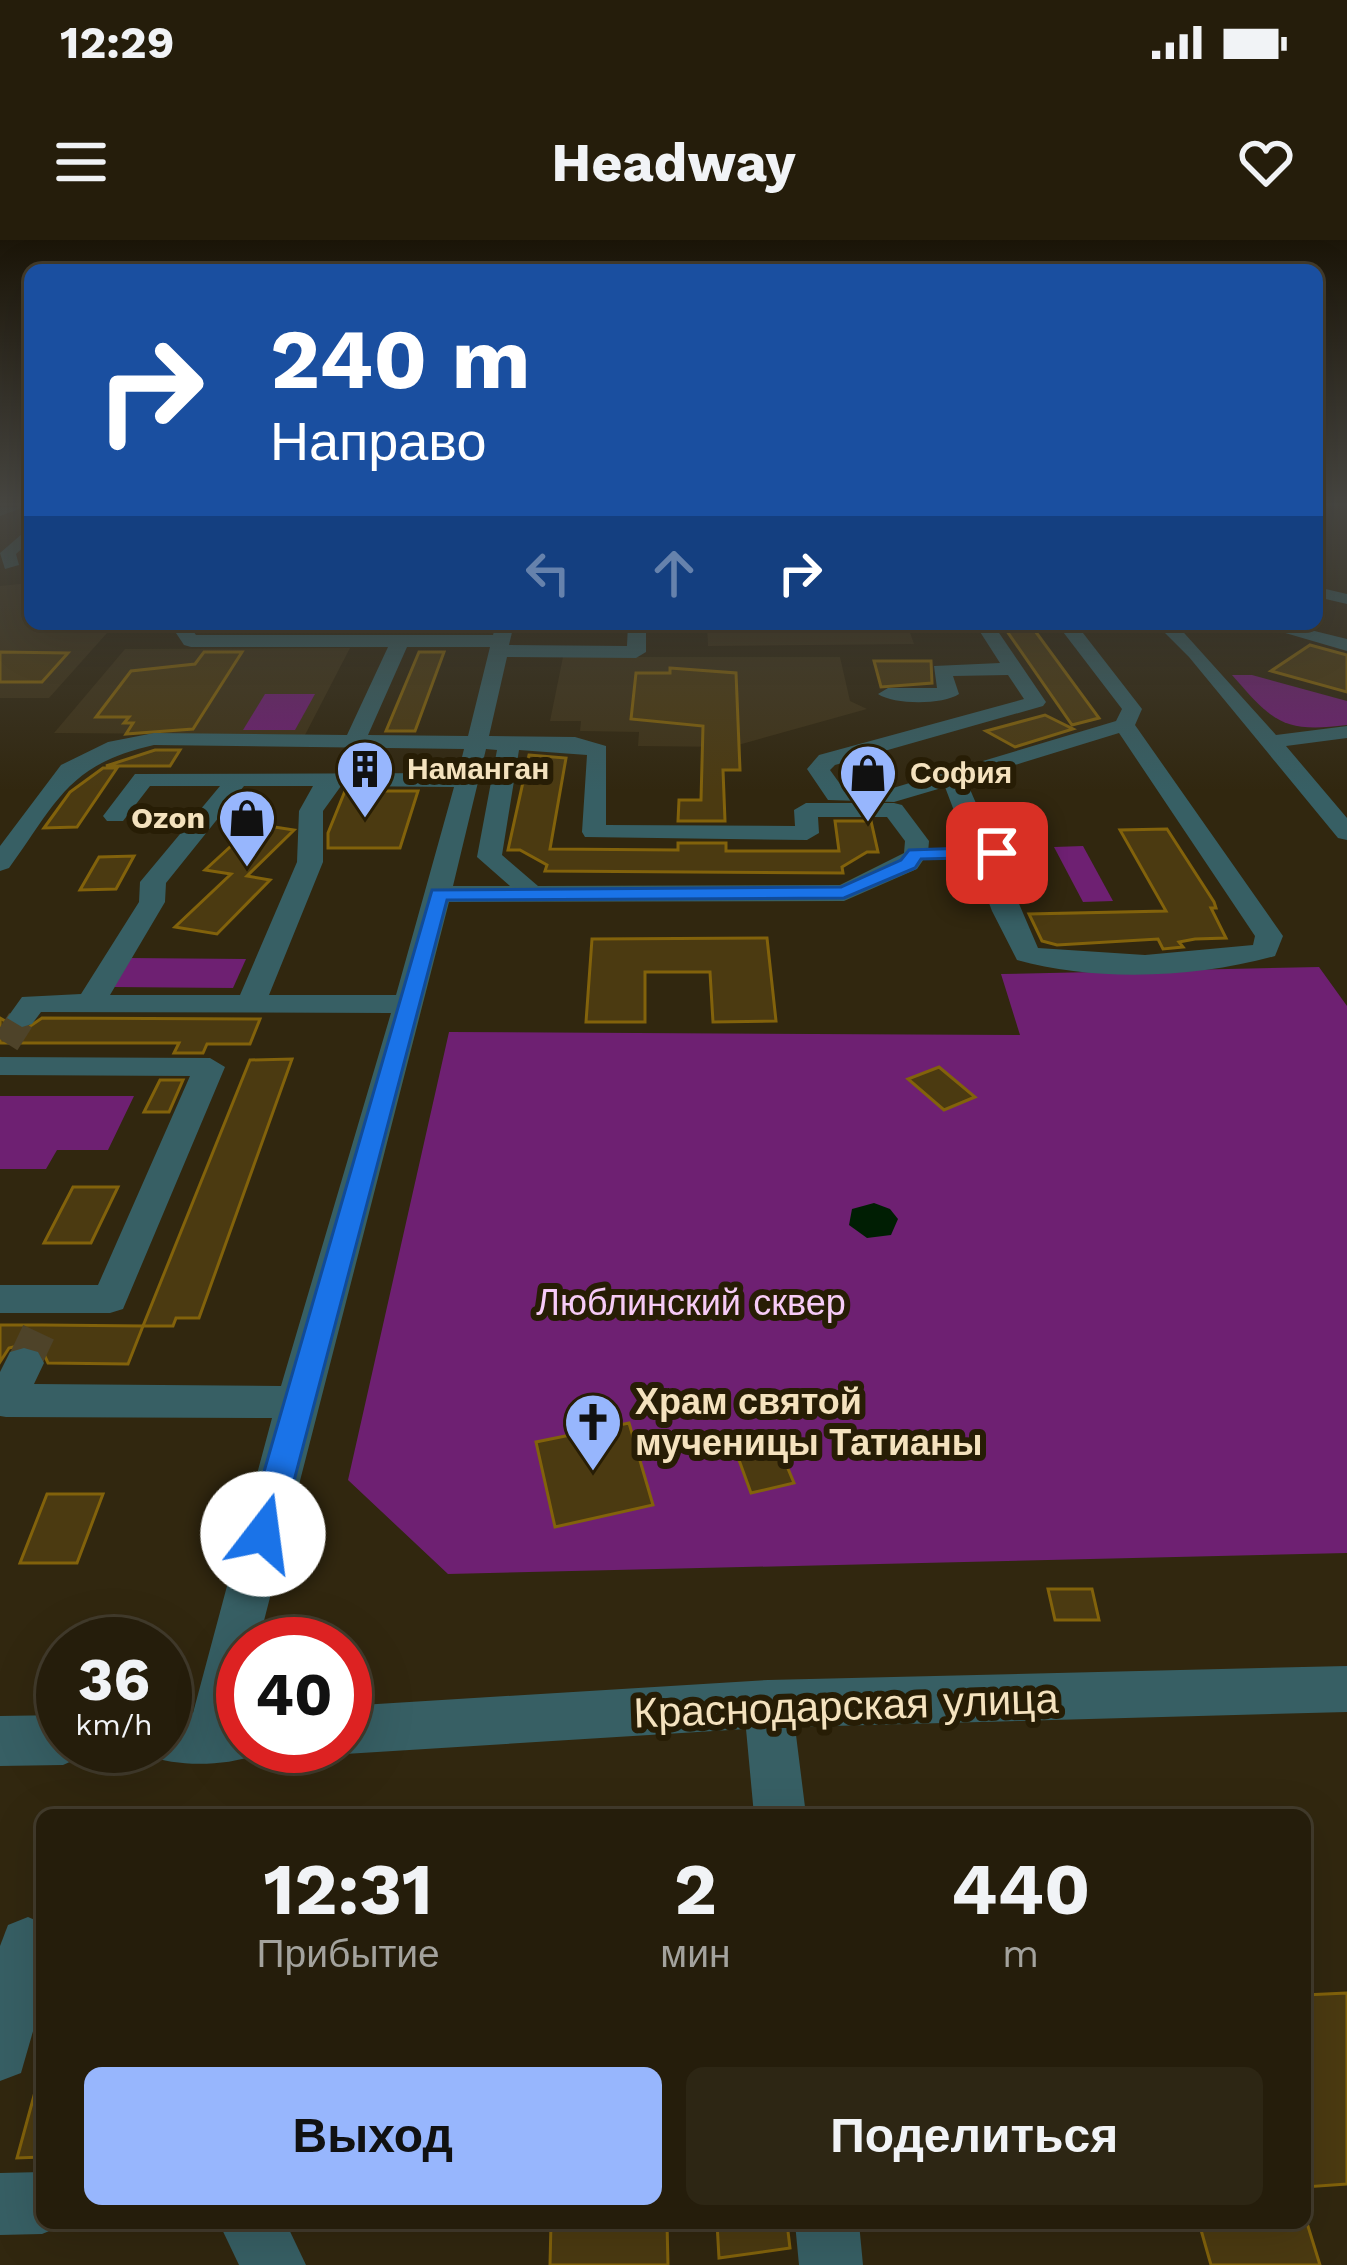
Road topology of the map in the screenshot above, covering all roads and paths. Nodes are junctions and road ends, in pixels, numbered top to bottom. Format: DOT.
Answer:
graph roads {
  1 [pos="183,630"];
  2 [pos="552,630"];
  3 [pos="637,630"];
  4 [pos="987,630"];
  5 [pos="1071,630"];
  6 [pos="1171,630"];
  7 [pos="1288,630"];
  8 [pos="501,638"];
  9 [pos="400,640"];
  10 [pos="1347,645"];
  11 [pos="548,652"];
  12 [pos="1014,668"];
  13 [pos="888,694"];
  14 [pos="1124,725"];
  15 [pos="580,727"];
  16 [pos="1347,733"];
  17 [pos="355,740"];
  18 [pos="478,742"];
  19 [pos="1270,742"];
  20 [pos="518,743"];
  21 [pos="239,778"];
  22 [pos="337,778"];
  23 [pos="953,778"];
  24 [pos="470,780"];
  25 [pos="116,816"];
  26 [pos="12,833"];
  27 [pos="1347,833"];
  28 [pos="959,853"];
  29 [pos="0,863"];
  30 [pos="525,892"];
  31 [pos="439,894"];
  32 [pos="90,1003"];
  33 [pos="251,1004"];
  34 [pos="408,1004"];
  35 [pos="7,1045"];
  36 [pos="0,1299"];
  37 [pos="24,1363"];
  38 [pos="3,1401"];
  39 [pos="298,1402"];
  40 [pos="1347,1689"];
  41 [pos="768,1704"];
  42 [pos="372,1728"];
  43 [pos="207,1737"];
  44 [pos="36,1741"];
  45 [pos="0,1742"];
  46 [pos="779,1809"];
  47 [pos="28,1945"];
  48 [pos="0,2052"];
  49 [pos="36,2203"];
  50 [pos="0,2204"];
  51 [pos="253,2229"];
  52 [pos="827,2229"];
  53 [pos="274,2265"];
  54 [pos="831,2265"];
  1 -- 9 [label="street"];
  2 -- 11 [label="street"];
  3 -- 11 [label="street"];
  4 -- 12 [label="street"];
  5 -- 14 [label="street"];
  6 -- 19 [label="street"];
  7 -- 10 [label="street"];
  8 -- 9 [label="street"];
  8 -- 11 [label="street"];
  8 -- 18 [label="street"];
  9 -- 17 [label="street"];
  12 -- 13 [label="street"];
  12 -- 23 [label="street"];
  14 -- 23 [label="street"];
  14 -- 28 [label="street"];
  15 -- 20 [label="street"];
  16 -- 19 [label="street"];
  17 -- 18 [label="street"];
  17 -- 26 [label="street"];
  18 -- 20 [label="street"];
  18 -- 24 [label="street"];
  19 -- 27 [label="street"];
  20 -- 28 [label="street"];
  20 -- 30 [label="street"];
  21 -- 22 [label="street"];
  21 -- 25 [label="street"];
  21 -- 32 [label="street"];
  22 -- 24 [label="street"];
  22 -- 33 [label="street"];
  23 -- 28 [label="street"];
  24 -- 31 [label="street"];
  26 -- 29 [label="street"];
  28 -- 30 [label="street"];
  30 -- 31 [label="street"];
  31 -- 34 [label="street"];
  32 -- 33 [label="street"];
  32 -- 35 [label="street"];
  33 -- 34 [label="street"];
  34 -- 39 [label="street"];
  35 -- 36 [label="street"];
  37 -- 38 [label="street"];
  38 -- 39 [label="street"];
  39 -- 43 [label="street"];
  40 -- 41 [label="street, Краснодарская улица"];
  41 -- 42 [label="street, Краснодарская улица"];
  41 -- 46 [label="street"];
  44 -- 45 [label="street"];
  47 -- 48 [label="street"];
  49 -- 50 [label="street"];
  51 -- 53 [label="street"];
  52 -- 54 [label="street"];
}
